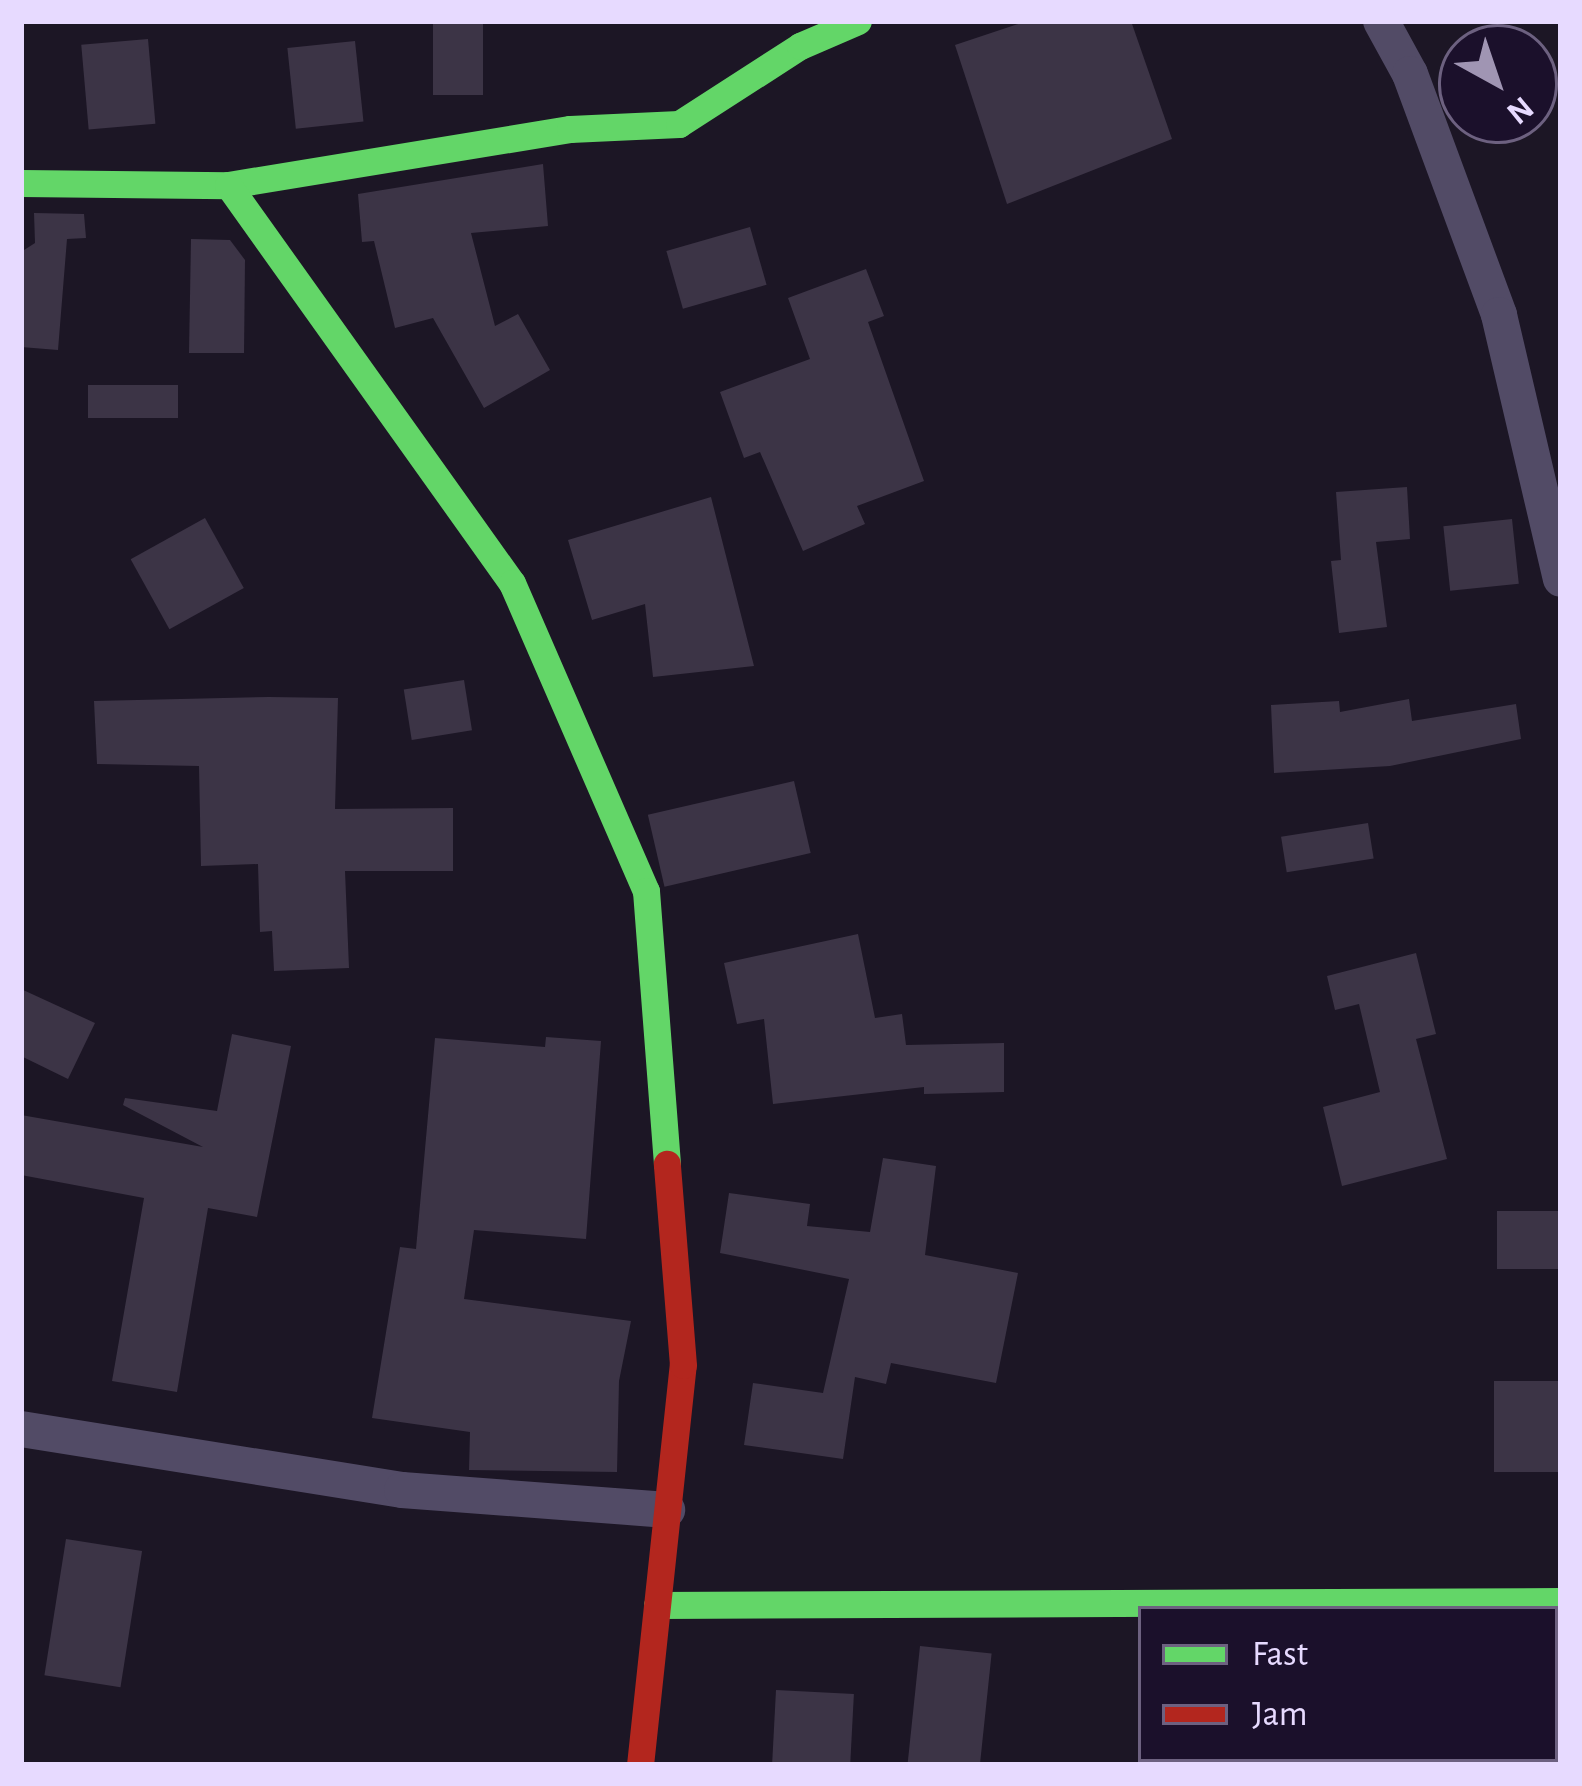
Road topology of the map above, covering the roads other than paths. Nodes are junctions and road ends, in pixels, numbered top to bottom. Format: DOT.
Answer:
graph roads {
  1 [pos="858,21"];
  2 [pos="1381,21"];
  3 [pos="21,183"];
  4 [pos="228,185"];
  5 [pos="1561,579"];
  6 [pos="21,1429"];
  7 [pos="668,1510"];
  8 [pos="1561,1601"];
  9 [pos="657,1605"];
  10 [pos="640,1765"];
  1 -- 4 [label="street"];
  2 -- 5 [label="street"];
  3 -- 4 [label="street"];
  4 -- 7 [label="street"];
  6 -- 7 [label="street"];
  7 -- 9 [label="street"];
  8 -- 9 [label="street"];
  9 -- 10 [label="street"];
}
